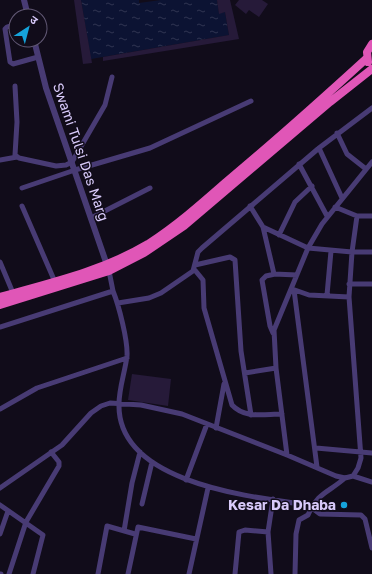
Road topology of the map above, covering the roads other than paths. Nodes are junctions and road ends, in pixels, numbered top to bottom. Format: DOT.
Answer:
graph roads {
  1 [pos="8,27"];
  2 [pos="372,44"];
  3 [pos="36,48"];
  4 [pos="38,57"];
  5 [pos="367,58"];
  6 [pos="372,68"];
  7 [pos="112,77"];
  8 [pos="16,86"];
  9 [pos="251,101"];
  10 [pos="372,108"];
  11 [pos="337,133"];
  12 [pos="319,148"];
  13 [pos="17,157"];
  14 [pos="0,160"];
  15 [pos="72,162"];
  16 [pos="372,162"];
  17 [pos="299,164"];
  18 [pos="366,169"];
  19 [pos="75,170"];
  20 [pos="312,186"];
  21 [pos="22,188"];
  22 [pos="150,188"];
  23 [pos="342,198"];
  24 [pos="22,206"];
  25 [pos="250,206"];
  26 [pos="336,207"];
  27 [pos="327,216"];
  28 [pos="357,216"];
  29 [pos="372,216"];
  30 [pos="91,218"];
  31 [pos="263,227"];
  32 [pos="279,235"];
  33 [pos="308,248"];
  34 [pos="331,251"];
  35 [pos="352,252"];
  36 [pos="372,252"];
  37 [pos="0,262"];
  38 [pos="195,267"];
  39 [pos="108,268"];
  40 [pos="275,274"];
  41 [pos="297,275"];
  42 [pos="55,282"];
  43 [pos="349,284"];
  44 [pos="372,284"];
  45 [pos="293,290"];
  46 [pos="113,291"];
  47 [pos="13,293"];
  48 [pos="326,295"];
  49 [pos="0,297"];
  50 [pos="350,297"];
  51 [pos="118,303"];
  52 [pos="0,305"];
  53 [pos="0,327"];
  54 [pos="273,333"];
  55 [pos="127,358"];
  56 [pos="276,368"];
  57 [pos="245,373"];
  58 [pos="224,381"];
  59 [pos="118,402"];
  60 [pos="0,409"];
  61 [pos="282,414"];
  62 [pos="251,415"];
  63 [pos="207,424"];
  64 [pos="216,428"];
  65 [pos="316,448"];
  66 [pos="51,452"];
  67 [pos="140,452"];
  68 [pos="361,453"];
  69 [pos="372,453"];
  70 [pos="287,455"];
  71 [pos="152,462"];
  72 [pos="318,467"];
  73 [pos="353,476"];
  74 [pos="345,478"];
  75 [pos="186,480"];
  76 [pos="372,482"];
  77 [pos="0,488"];
  78 [pos="208,488"];
  79 [pos="273,499"];
  80 [pos="142,504"];
  81 [pos="0,505"];
  82 [pos="311,507"];
  83 [pos="8,510"];
  84 [pos="26,522"];
  85 [pos="124,530"];
  86 [pos="268,532"];
  87 [pos="0,534"];
  88 [pos="135,534"];
  89 [pos="196,539"];
  90 [pos="372,548"];
  91 [pos="9,574"];
  92 [pos="33,574"];
  93 [pos="98,574"];
  94 [pos="128,574"];
  95 [pos="189,574"];
  96 [pos="235,574"];
  97 [pos="271,574"];
  98 [pos="295,574"];
  1 -- 4 [label="street"];
  2 -- 5 [label="highway"];
  3 -- 4 [label="street, Swami Tulsi Das Marg"];
  4 -- 15 [label="street, Swami Tulsi Das Marg"];
  5 -- 6 [label="highway"];
  5 -- 39 [label="highway"];
  6 -- 39 [label="highway"];
  7 -- 15 [label="street"];
  8 -- 13 [label="street"];
  9 -- 19 [label="street"];
  10 -- 11 [label="street"];
  11 -- 12 [label="street"];
  11 -- 18 [label="street"];
  12 -- 17 [label="street"];
  12 -- 23 [label="street"];
  13 -- 14 [label="street"];
  13 -- 15 [label="street"];
  15 -- 19 [label="street, Swami Tulsi Das Marg"];
  16 -- 18 [label="street"];
  17 -- 20 [label="street"];
  17 -- 25 [label="street"];
  18 -- 23 [label="street"];
  19 -- 21 [label="street"];
  19 -- 30 [label="street, Swami Tulsi Das Marg"];
  20 -- 27 [label="street"];
  20 -- 32 [label="street"];
  22 -- 30 [label="street"];
  23 -- 26 [label="street"];
  24 -- 42 [label="street"];
  25 -- 31 [label="street"];
  25 -- 38 [label="street"];
  26 -- 27 [label="street"];
  26 -- 28 [label="street"];
  27 -- 33 [label="street"];
  28 -- 29 [label="street"];
  28 -- 35 [label="street"];
  30 -- 39 [label="street, Swami Tulsi Das Marg"];
  31 -- 32 [label="street"];
  31 -- 40 [label="street"];
  32 -- 33 [label="street"];
  33 -- 34 [label="street"];
  33 -- 41 [label="street"];
  34 -- 35 [label="street"];
  34 -- 48 [label="street"];
  35 -- 36 [label="street"];
  35 -- 43 [label="street"];
  37 -- 47 [label="street"];
  38 -- 51 [label="street"];
  38 -- 57 [label="street"];
  38 -- 58 [label="street"];
  39 -- 42 [label="highway"];
  39 -- 46 [label="street"];
  39 -- 52 [label="highway"];
  40 -- 41 [label="street"];
  40 -- 54 [label="street"];
  41 -- 45 [label="street"];
  42 -- 47 [label="highway"];
  43 -- 44 [label="street"];
  43 -- 50 [label="street"];
  45 -- 48 [label="street"];
  45 -- 54 [label="street"];
  45 -- 65 [label="street"];
  46 -- 51 [label="street"];
  46 -- 53 [label="street"];
  47 -- 49 [label="highway"];
  48 -- 50 [label="street"];
  50 -- 68 [label="street"];
  51 -- 55 [label="street"];
  54 -- 56 [label="street"];
  55 -- 59 [label="street"];
  55 -- 60 [label="street"];
  56 -- 57 [label="street"];
  56 -- 61 [label="street"];
  57 -- 62 [label="street"];
  58 -- 62 [label="street"];
  58 -- 64 [label="street"];
  59 -- 63 [label="street"];
  59 -- 66 [label="street"];
  59 -- 67 [label="street"];
  61 -- 62 [label="street"];
  61 -- 70 [label="street"];
  63 -- 64 [label="street"];
  63 -- 75 [label="street"];
  64 -- 70 [label="street"];
  65 -- 68 [label="street"];
  65 -- 72 [label="street"];
  66 -- 77 [label="street"];
  66 -- 84 [label="street"];
  67 -- 71 [label="street"];
  67 -- 85 [label="street"];
  68 -- 69 [label="street"];
  68 -- 73 [label="street"];
  70 -- 72 [label="street"];
  71 -- 75 [label="street"];
  71 -- 80 [label="street"];
  72 -- 74 [label="street"];
  73 -- 74 [label="street"];
  73 -- 76 [label="street"];
  74 -- 82 [label="street"];
  75 -- 78 [label="street"];
  78 -- 79 [label="street"];
  78 -- 89 [label="street"];
  79 -- 82 [label="street"];
  79 -- 86 [label="street"];
  81 -- 83 [label="street"];
  82 -- 90 [label="street"];
  82 -- 98 [label="street"];
  83 -- 84 [label="street"];
  83 -- 87 [label="street"];
  84 -- 91 [label="street"];
  84 -- 92 [label="street"];
  85 -- 88 [label="street"];
  85 -- 93 [label="street"];
  86 -- 96 [label="street"];
  86 -- 97 [label="street"];
  88 -- 89 [label="street"];
  88 -- 94 [label="street"];
  89 -- 95 [label="street"];
}
